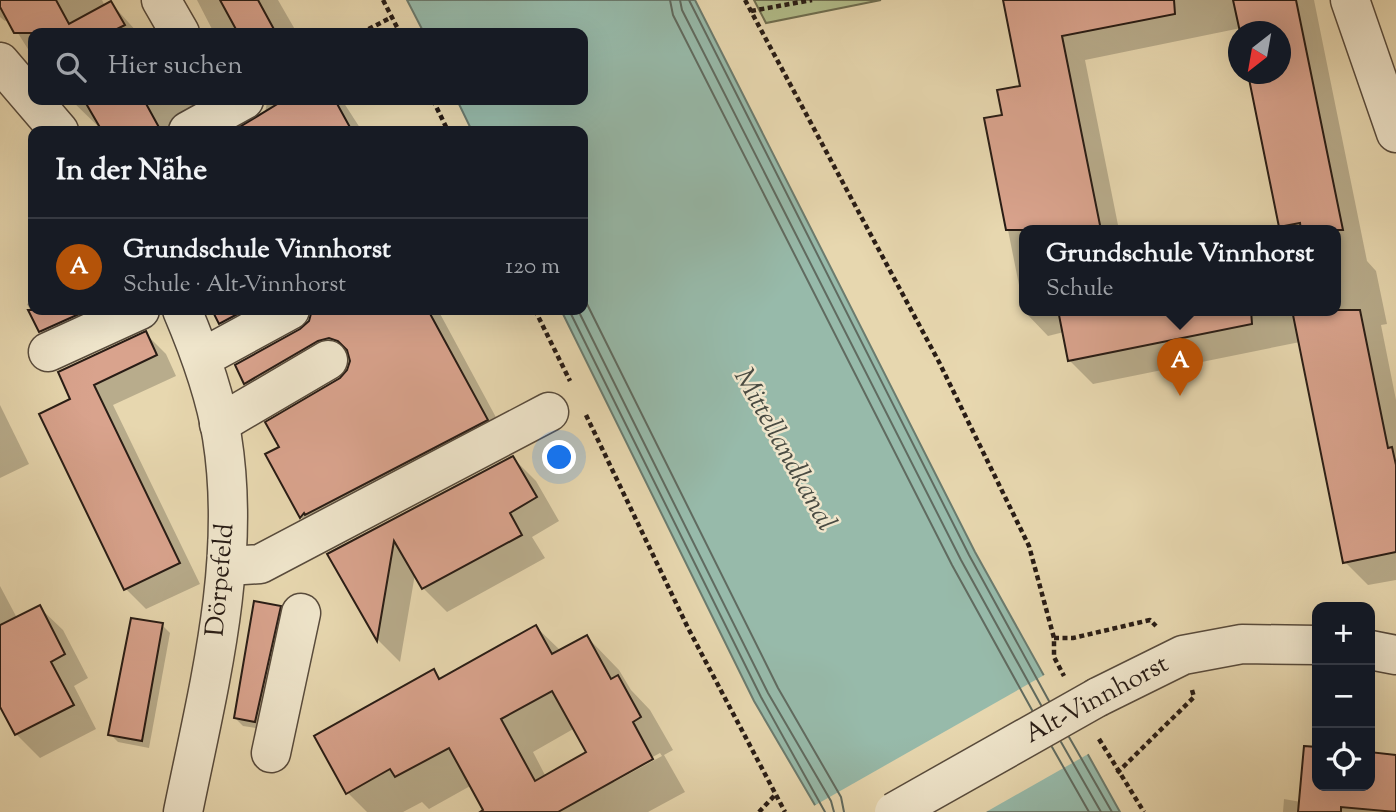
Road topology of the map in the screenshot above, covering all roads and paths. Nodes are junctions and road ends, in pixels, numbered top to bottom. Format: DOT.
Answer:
graph roads {
  1 [pos="161,0"];
  2 [pos="383,0"];
  3 [pos="745,0"];
  4 [pos="812,0"];
  5 [pos="1350,0"];
  6 [pos="751,11"];
  7 [pos="392,17"];
  8 [pos="177,28"];
  9 [pos="371,28"];
  10 [pos="398,28"];
  11 [pos="0,62"];
  12 [pos="28,95"];
  13 [pos="37,105"];
  14 [pos="226,105"];
  15 [pos="435,105"];
  16 [pos="55,126"];
  17 [pos="195,126"];
  18 [pos="446,126"];
  19 [pos="1396,133"];
  20 [pos="129,315"];
  21 [pos="183,315"];
  22 [pos="281,315"];
  23 [pos="537,315"];
  24 [pos="48,352"];
  25 [pos="202,358"];
  26 [pos="328,360"];
  27 [pos="568,401"];
  28 [pos="219,424"];
  29 [pos="228,566"];
  30 [pos="301,613"];
  31 [pos="1150,620"];
  32 [pos="1054,638"];
  33 [pos="1312,645"];
  34 [pos="1375,651"];
  35 [pos="1396,655"];
  36 [pos="1082,688"];
  37 [pos="1194,697"];
  38 [pos="1098,738"];
  39 [pos="271,753"];
  40 [pos="1117,773"];
  41 [pos="775,795"];
  42 [pos="183,812"];
  43 [pos="758,812"];
  44 [pos="785,812"];
  45 [pos="894,812"];
  46 [pos="1144,812"];
  1 -- 8 [label="street"];
  2 -- 7 [label="path"];
  3 -- 6 [label="path"];
  4 -- 6 [label="path"];
  5 -- 19 [label="street"];
  6 -- 32 [label="path"];
  7 -- 9 [label="path"];
  7 -- 10 [label="path"];
  11 -- 12 [label="street"];
  13 -- 16 [label="street"];
  14 -- 17 [label="street"];
  15 -- 18 [label="path"];
  20 -- 24 [label="street"];
  21 -- 25 [label="street, Dörpefeld"];
  22 -- 25 [label="street"];
  23 -- 27 [label="path"];
  25 -- 28 [label="street, Dörpefeld"];
  26 -- 28 [label="street"];
  27 -- 29 [label="street"];
  27 -- 41 [label="path"];
  28 -- 29 [label="street, Dörpefeld"];
  29 -- 42 [label="street, Dörpefeld"];
  30 -- 39 [label="street"];
  31 -- 32 [label="path"];
  32 -- 36 [label="path"];
  33 -- 36 [label="street, Alt-Vinnhorst"];
  34 -- 35 [label="street"];
  36 -- 45 [label="street, Alt-Vinnhorst, bridge"];
  37 -- 40 [label="path"];
  38 -- 40 [label="path"];
  40 -- 46 [label="path"];
  41 -- 43 [label="path"];
  41 -- 44 [label="path"];
}
